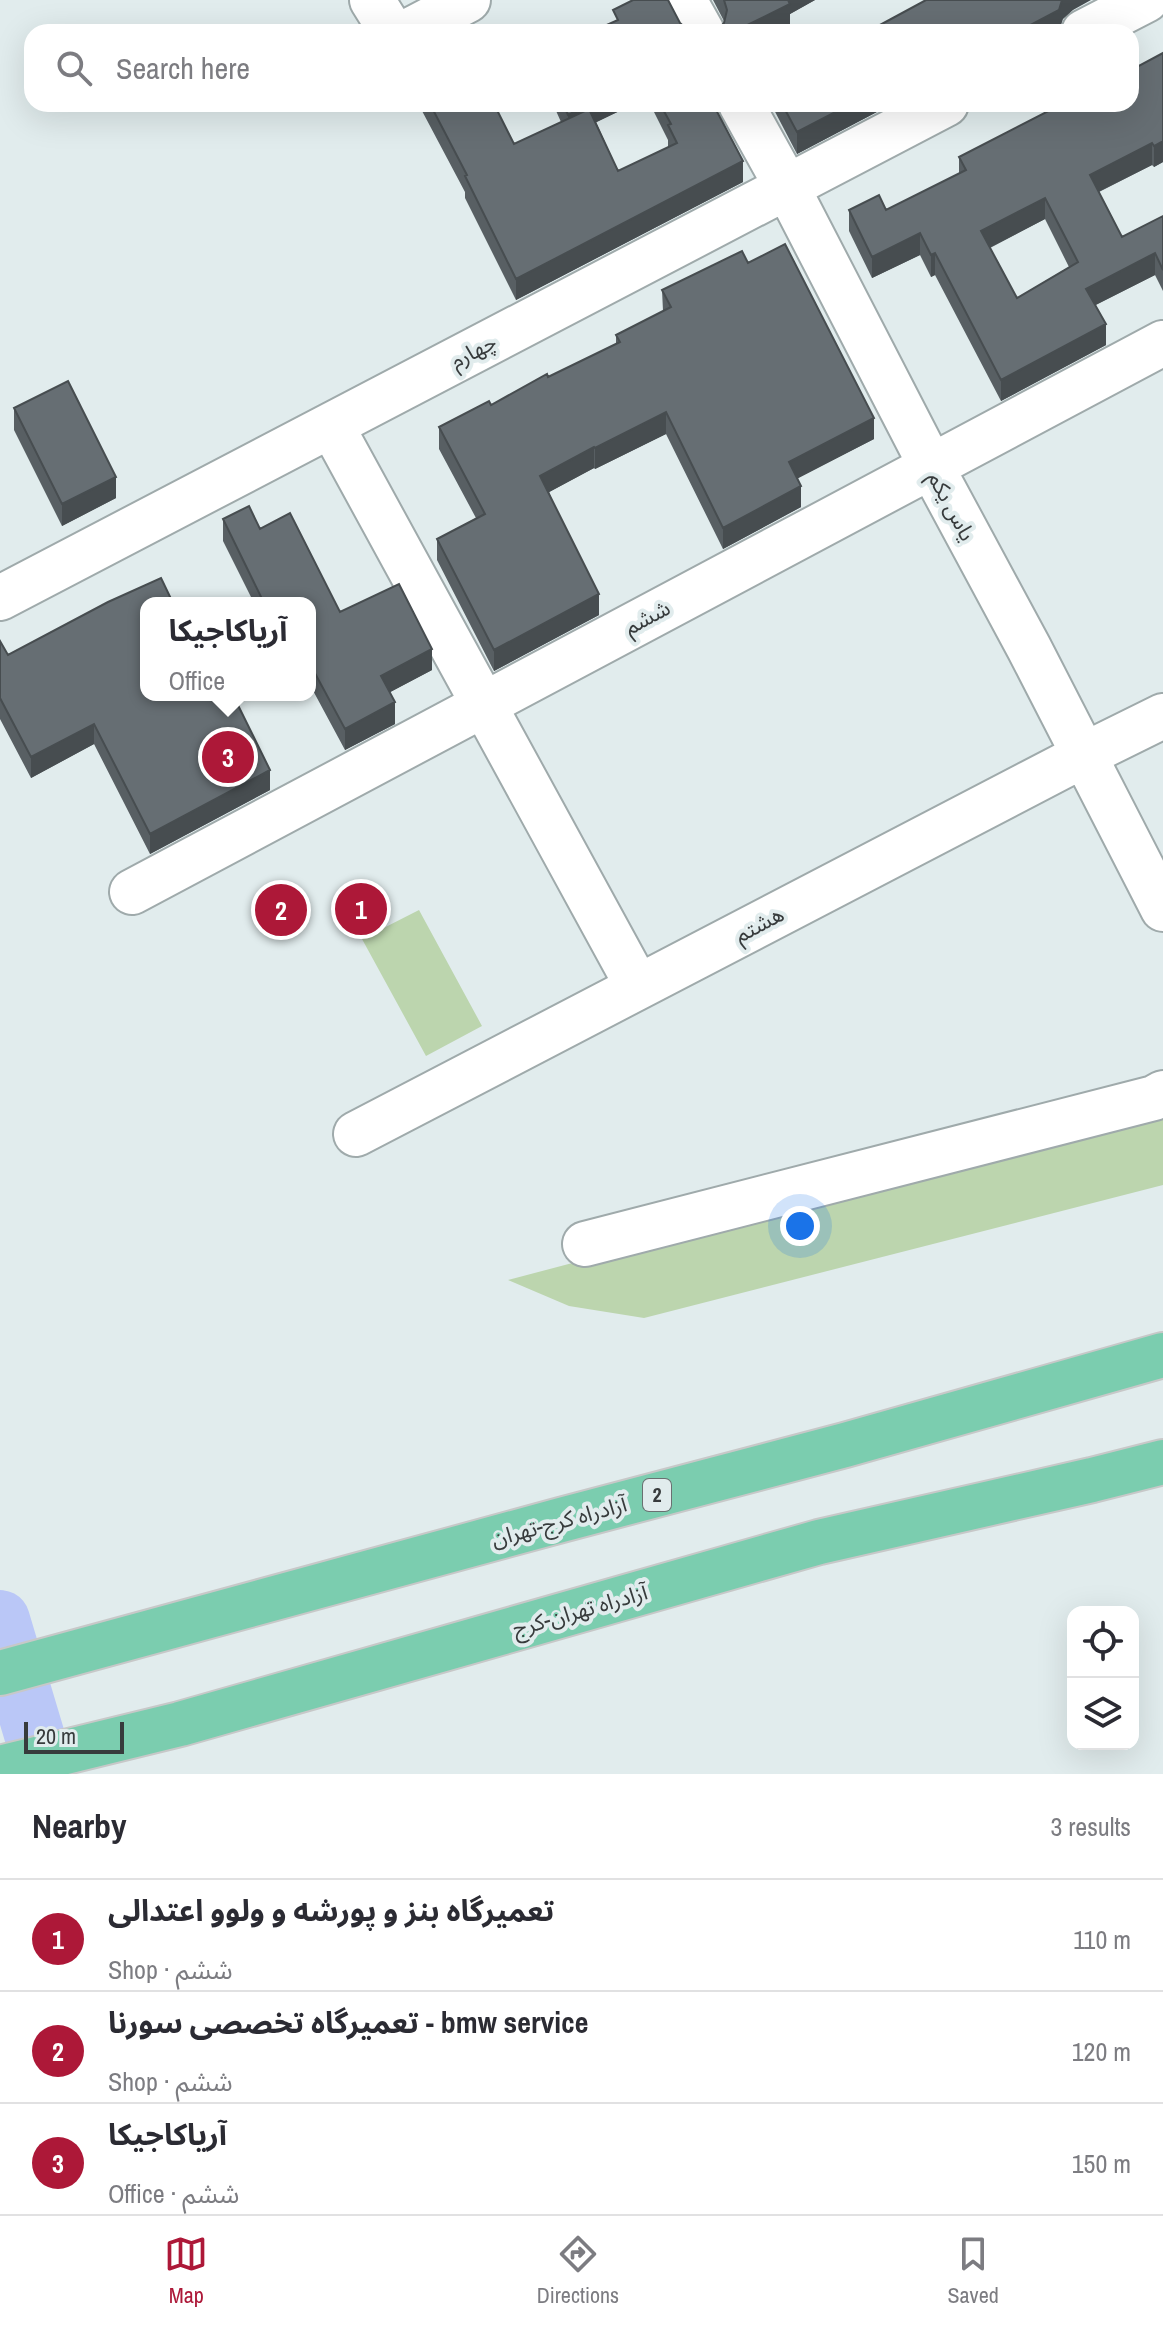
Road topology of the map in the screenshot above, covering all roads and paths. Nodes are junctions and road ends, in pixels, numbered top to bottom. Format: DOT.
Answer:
graph roads {
  1 [pos="372,0"];
  2 [pos="468,0"];
  3 [pos="684,0"];
  4 [pos="1146,0"];
  5 [pos="387,24"];
  6 [pos="422,24"];
  7 [pos="698,24"];
  8 [pos="1100,24"];
  9 [pos="745,112"];
  10 [pos="931,112"];
  11 [pos="787,187"];
  12 [pos="1163,343"];
  13 [pos="331,425"];
  14 [pos="931,466"];
  15 [pos="0,598"];
  16 [pos="483,705"];
  17 [pos="1163,716"];
  18 [pos="1084,755"];
  19 [pos="132,892"];
  20 [pos="1163,909"];
  21 [pos="638,987"];
  22 [pos="1163,1093"];
  23 [pos="356,1134"];
  24 [pos="585,1244"];
  25 [pos="1163,1355"];
  26 [pos="1163,1462"];
  27 [pos="1163,1473"];
  28 [pos="1092,1480"];
  29 [pos="0,1673"];
  30 [pos="0,1768"];
  1 -- 5 [label="street"];
  2 -- 6 [label="street"];
  3 -- 7 [label="street"];
  4 -- 8 [label="street"];
  9 -- 11 [label="street, یاس یکم"];
  10 -- 11 [label="street, چهارم"];
  11 -- 13 [label="street, چهارم"];
  11 -- 14 [label="street, یاس یکم"];
  12 -- 14 [label="street, ششم"];
  13 -- 15 [label="street, چهارم"];
  13 -- 16 [label="street"];
  14 -- 16 [label="street, ششم"];
  14 -- 18 [label="street, یاس یکم"];
  16 -- 19 [label="street, ششم"];
  16 -- 21 [label="street"];
  17 -- 18 [label="street, هشتم"];
  18 -- 20 [label="street, یاس یکم"];
  18 -- 21 [label="street, هشتم"];
  21 -- 23 [label="street, هشتم"];
  22 -- 24 [label="street"];
  25 -- 29 [label="highway, آزادراه کرج-تهران / 2"];
  26 -- 28 [label="highway, آزادراه تهران-کرج"];
  27 -- 28 [label="highway"];
  28 -- 30 [label="highway, آزادراه تهران-کرج"];
}
